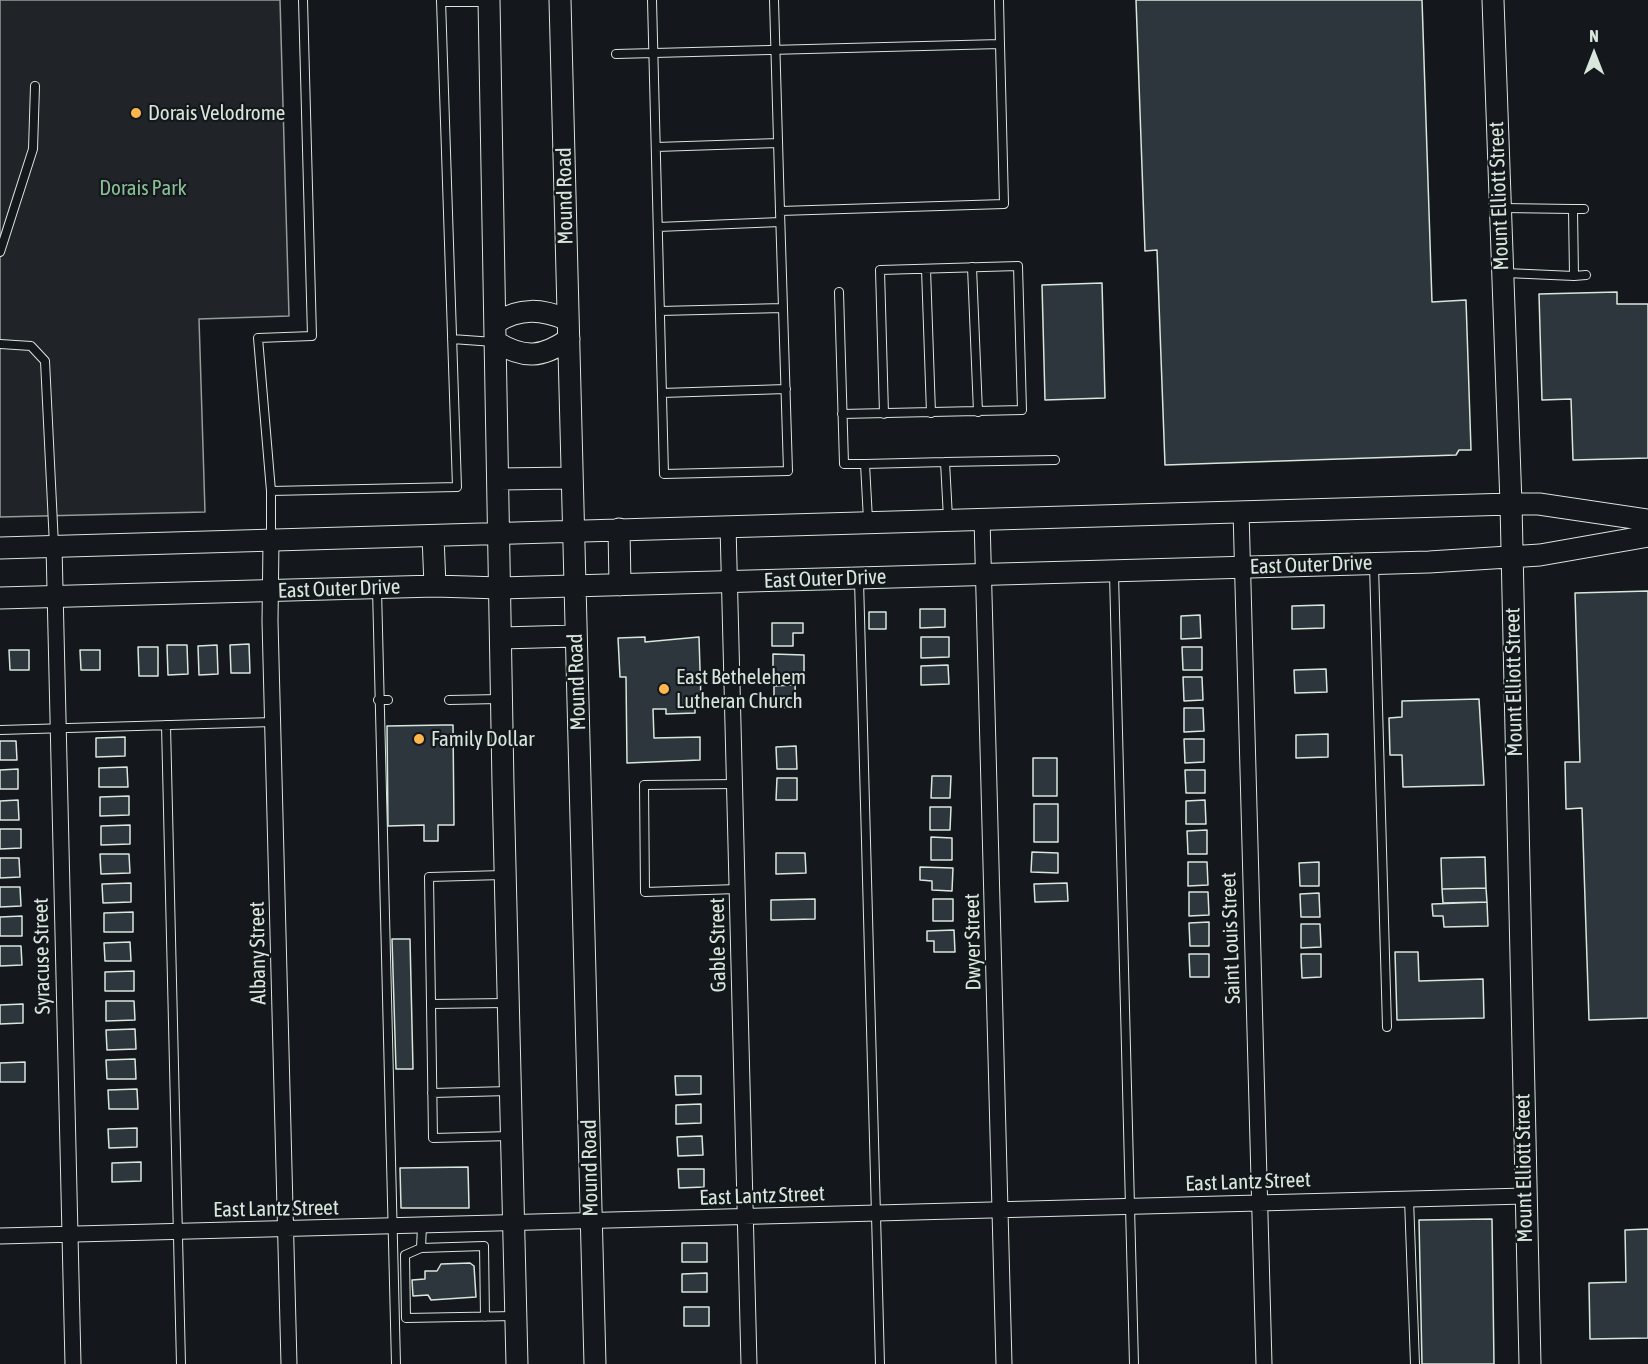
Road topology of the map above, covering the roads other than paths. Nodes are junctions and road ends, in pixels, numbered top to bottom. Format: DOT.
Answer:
graph roads {
  1 [pos="303,0"];
  2 [pos="560,0"];
  3 [pos="652,0"];
  4 [pos="774,0"];
  5 [pos="999,0"];
  6 [pos="1493,0"];
  7 [pos="441,1"];
  8 [pos="489,1"];
  9 [pos="1000,44"];
  10 [pos="776,50"];
  11 [pos="653,52"];
  12 [pos="616,54"];
  13 [pos="35,86"];
  14 [pos="778,143"];
  15 [pos="656,147"];
  16 [pos="1499,208"];
  17 [pos="1573,209"];
  18 [pos="1584,209"];
  19 [pos="780,211"];
  20 [pos="780,222"];
  21 [pos="658,227"];
  22 [pos="0,252"];
  23 [pos="972,267"];
  24 [pos="926,268"];
  25 [pos="1501,273"];
  26 [pos="1586,275"];
  27 [pos="1574,276"];
  28 [pos="839,292"];
  29 [pos="783,308"];
  30 [pos="660,311"];
  31 [pos="569,330"];
  32 [pos="496,333"];
  33 [pos="452,339"];
  34 [pos="0,344"];
  35 [pos="786,389"];
  36 [pos="662,393"];
  37 [pos="978,412"];
  38 [pos="931,413"];
  39 [pos="842,414"];
  40 [pos="884,414"];
  41 [pos="1055,460"];
  42 [pos="945,462"];
  43 [pos="865,464"];
  44 [pos="572,478"];
  45 [pos="499,479"];
  46 [pos="271,491"];
  47 [pos="1510,504"];
  48 [pos="1241,511"];
  49 [pos="982,518"];
  50 [pos="948,519"];
  51 [pos="1648,519"];
  52 [pos="868,522"];
  53 [pos="728,525"];
  54 [pos="619,528"];
  55 [pos="574,530"];
  56 [pos="500,532"];
  57 [pos="434,536"];
  58 [pos="1648,536"];
  59 [pos="271,541"];
  60 [pos="54,546"];
  61 [pos="0,548"];
  62 [pos="1511,558"];
  63 [pos="1374,564"];
  64 [pos="1243,567"];
  65 [pos="1113,571"];
  66 [pos="984,574"];
  67 [pos="859,578"];
  68 [pos="729,582"];
  69 [pos="620,585"];
  70 [pos="435,586"];
  71 [pos="574,586"];
  72 [pos="376,588"];
  73 [pos="500,588"];
  74 [pos="272,591"];
  75 [pos="55,597"];
  76 [pos="0,598"];
  77 [pos="575,636"];
  78 [pos="501,638"];
  79 [pos="502,699"];
  80 [pos="378,700"];
  81 [pos="388,700"];
  82 [pos="449,700"];
  83 [pos="273,722"];
  84 [pos="166,725"];
  85 [pos="57,728"];
  86 [pos="0,729"];
  87 [pos="735,784"];
  88 [pos="505,875"];
  89 [pos="737,889"];
  90 [pos="508,1002"];
  91 [pos="431,1004"];
  92 [pos="1387,1027"];
  93 [pos="511,1091"];
  94 [pos="432,1094"];
  95 [pos="512,1136"];
  96 [pos="1525,1196"];
  97 [pos="1409,1199"];
  98 [pos="1259,1203"];
  99 [pos="1131,1207"];
  100 [pos="1000,1210"];
  101 [pos="876,1214"];
  102 [pos="746,1218"];
  103 [pos="591,1222"];
  104 [pos="514,1224"];
  105 [pos="422,1226"];
  106 [pos="391,1227"];
  107 [pos="286,1230"];
  108 [pos="177,1232"];
  109 [pos="70,1235"];
  110 [pos="0,1236"];
  111 [pos="421,1248"];
  112 [pos="516,1316"];
  113 [pos="485,1317"];
  114 [pos="73,1364"];
  115 [pos="181,1364"];
  116 [pos="289,1364"];
  117 [pos="396,1364"];
  118 [pos="517,1364"];
  119 [pos="595,1364"];
  120 [pos="749,1364"];
  121 [pos="880,1364"];
  122 [pos="1004,1364"];
  123 [pos="1134,1364"];
  124 [pos="1264,1364"];
  125 [pos="1415,1364"];
  126 [pos="1530,1364"];
  1 -- 46 [label="lane"];
  2 -- 31 [label="main road, Mound Road"];
  3 -- 11 [label="lane"];
  4 -- 10 [label="lane"];
  5 -- 9 [label="lane"];
  6 -- 16 [label="main road, Mount Elliott Street"];
  7 -- 8 [label="lane"];
  7 -- 33 [label="lane"];
  8 -- 32 [label="main road"];
  9 -- 10 [label="lane"];
  9 -- 19 [label="lane"];
  10 -- 11 [label="lane"];
  10 -- 14 [label="lane"];
  11 -- 12 [label="lane"];
  11 -- 15 [label="lane"];
  13 -- 22 [label="lane"];
  14 -- 15 [label="lane"];
  14 -- 19 [label="lane"];
  15 -- 21 [label="lane"];
  16 -- 17 [label="lane"];
  16 -- 25 [label="main road, Mount Elliott Street"];
  17 -- 18 [label="lane"];
  17 -- 27 [label="lane"];
  19 -- 20 [label="lane"];
  20 -- 21 [label="lane"];
  20 -- 29 [label="lane"];
  21 -- 30 [label="lane"];
  23 -- 24 [label="lane"];
  23 -- 37 [label="lane"];
  23 -- 37 [label="lane"];
  24 -- 38 [label="lane"];
  24 -- 40 [label="lane"];
  25 -- 27 [label="lane"];
  25 -- 47 [label="main road, Mount Elliott Street"];
  26 -- 27 [label="lane"];
  28 -- 39 [label="lane"];
  29 -- 30 [label="lane"];
  29 -- 35 [label="lane"];
  30 -- 36 [label="lane"];
  31 -- 32 [label="main road"];
  31 -- 32 [label="main road"];
  31 -- 44 [label="main road, Mound Road"];
  32 -- 33 [label="lane"];
  32 -- 45 [label="main road"];
  33 -- 46 [label="lane"];
  34 -- 60 [label="lane"];
  35 -- 36 [label="lane"];
  35 -- 36 [label="lane"];
  37 -- 38 [label="lane"];
  38 -- 40 [label="lane"];
  39 -- 40 [label="lane"];
  39 -- 43 [label="lane"];
  41 -- 42 [label="lane"];
  42 -- 43 [label="lane"];
  42 -- 50 [label="lane"];
  43 -- 52 [label="lane"];
  44 -- 45 [label="main road"];
  44 -- 55 [label="main road, Mound Road"];
  45 -- 56 [label="main road"];
  46 -- 59 [label="lane"];
  47 -- 48 [label="main road"];
  47 -- 51 [label="main road"];
  47 -- 62 [label="main road, Mount Elliott Street"];
  48 -- 49 [label="main road"];
  48 -- 64 [label="street, Saint Louis Street"];
  49 -- 50 [label="main road"];
  49 -- 66 [label="street, Dwyer Street"];
  50 -- 52 [label="main road"];
  52 -- 53 [label="main road"];
  53 -- 54 [label="main road"];
  53 -- 68 [label="street, Gable Street"];
  54 -- 55 [label="main road"];
  54 -- 69 [label="main road"];
  55 -- 56 [label="main road"];
  55 -- 71 [label="main road, Mound Road"];
  56 -- 57 [label="main road"];
  56 -- 73 [label="main road"];
  57 -- 59 [label="main road"];
  57 -- 70 [label="main road"];
  58 -- 62 [label="main road, East Outer Drive"];
  59 -- 60 [label="main road"];
  59 -- 74 [label="street, Albany Street"];
  60 -- 61 [label="main road"];
  60 -- 75 [label="street, Syracuse Street"];
  62 -- 63 [label="main road, East Outer Drive"];
  62 -- 96 [label="main road, Mount Elliott Street"];
  63 -- 64 [label="main road, East Outer Drive"];
  63 -- 92 [label="lane"];
  64 -- 65 [label="main road, East Outer Drive"];
  64 -- 98 [label="street, Saint Louis Street"];
  65 -- 66 [label="main road, East Outer Drive"];
  65 -- 99 [label="lane"];
  66 -- 67 [label="main road, East Outer Drive"];
  66 -- 100 [label="street, Dwyer Street"];
  67 -- 68 [label="main road, East Outer Drive"];
  67 -- 101 [label="lane"];
  68 -- 69 [label="main road, East Outer Drive"];
  68 -- 87 [label="street, Gable Street"];
  69 -- 71 [label="main road, East Outer Drive"];
  70 -- 72 [label="main road, East Outer Drive"];
  70 -- 73 [label="main road, East Outer Drive"];
  71 -- 73 [label="main road, East Outer Drive"];
  71 -- 77 [label="main road, Mound Road"];
  72 -- 74 [label="main road, East Outer Drive"];
  72 -- 80 [label="lane"];
  73 -- 78 [label="main road"];
  74 -- 75 [label="main road, East Outer Drive"];
  74 -- 83 [label="street, Albany Street"];
  75 -- 76 [label="main road, East Outer Drive"];
  75 -- 85 [label="street, Syracuse Street"];
  77 -- 78 [label="main road"];
  77 -- 103 [label="main road, Mound Road"];
  78 -- 79 [label="main road"];
  79 -- 82 [label="lane"];
  79 -- 88 [label="main road"];
  80 -- 81 [label="lane"];
  80 -- 106 [label="lane"];
  83 -- 84 [label="lane"];
  83 -- 107 [label="street, Albany Street"];
  84 -- 85 [label="lane"];
  84 -- 108 [label="lane"];
  85 -- 86 [label="lane"];
  85 -- 109 [label="street, Syracuse Street"];
  87 -- 89 [label="street, Gable Street"];
  87 -- 89 [label="lane"];
  88 -- 90 [label="main road"];
  88 -- 91 [label="lane"];
  89 -- 102 [label="street, Gable Street"];
  90 -- 91 [label="lane"];
  90 -- 93 [label="main road"];
  91 -- 94 [label="lane"];
  93 -- 94 [label="lane"];
  93 -- 95 [label="main road"];
  94 -- 95 [label="lane"];
  95 -- 104 [label="main road"];
  96 -- 97 [label="street, East Lantz Street"];
  96 -- 126 [label="main road, Mount Elliott Street"];
  97 -- 98 [label="street, East Lantz Street"];
  97 -- 125 [label="lane"];
  98 -- 99 [label="street, East Lantz Street"];
  98 -- 124 [label="street, Saint Louis Street"];
  99 -- 100 [label="street, East Lantz Street"];
  99 -- 123 [label="lane"];
  100 -- 101 [label="street, East Lantz Street"];
  100 -- 122 [label="street, Dwyer Street"];
  101 -- 102 [label="street, East Lantz Street"];
  101 -- 121 [label="lane"];
  102 -- 103 [label="street, East Lantz Street"];
  102 -- 120 [label="street, Gable Street"];
  103 -- 104 [label="street, East Lantz Street"];
  103 -- 119 [label="main road, Mound Road"];
  104 -- 105 [label="street, East Lantz Street"];
  104 -- 112 [label="main road"];
  105 -- 106 [label="street, East Lantz Street"];
  105 -- 111 [label="lane"];
  106 -- 107 [label="street, East Lantz Street"];
  106 -- 117 [label="lane"];
  107 -- 108 [label="street, East Lantz Street"];
  107 -- 116 [label="street, Albany Street"];
  108 -- 109 [label="street, East Lantz Street"];
  108 -- 115 [label="lane"];
  109 -- 110 [label="street, East Lantz Street"];
  109 -- 114 [label="street, Syracuse Street"];
  111 -- 113 [label="lane"];
  111 -- 113 [label="lane"];
  112 -- 113 [label="lane"];
  112 -- 118 [label="main road"];
}
